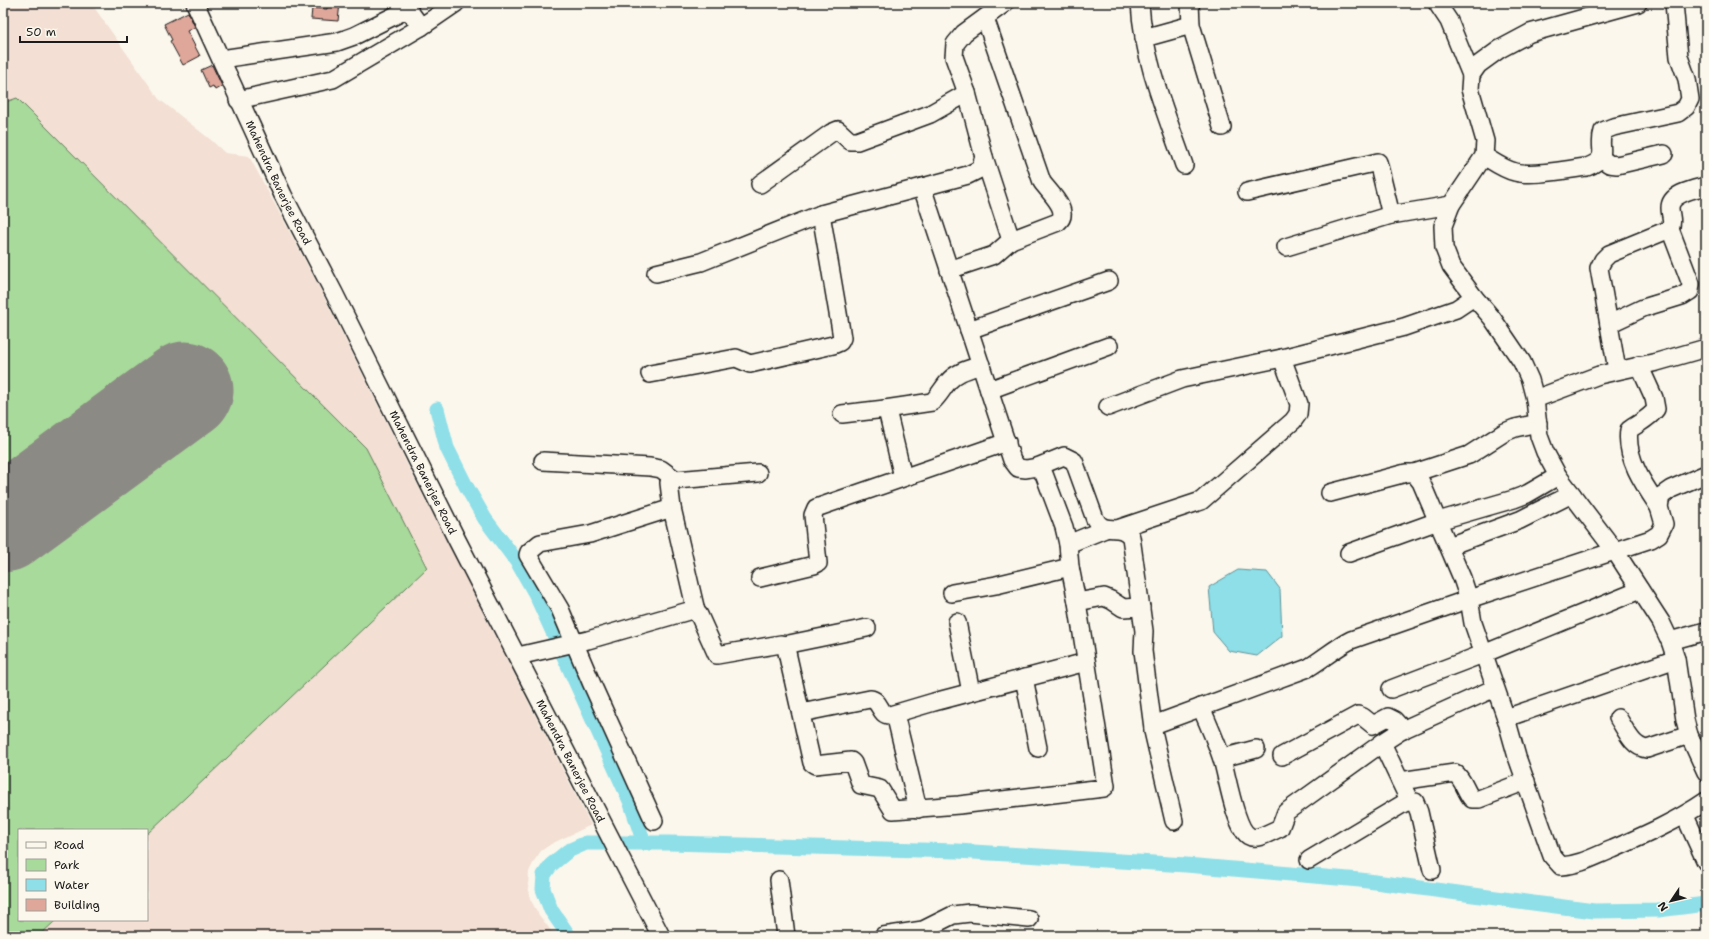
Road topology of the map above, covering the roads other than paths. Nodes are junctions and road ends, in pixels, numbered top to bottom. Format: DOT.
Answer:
graph roads {
  1 [pos="195,3"];
  2 [pos="456,3"];
  3 [pos="1005,3"];
  4 [pos="1140,3"];
  5 [pos="1190,3"];
  6 [pos="1437,3"];
  7 [pos="1638,3"];
  8 [pos="1674,3"];
  9 [pos="985,18"];
  10 [pos="1192,25"];
  11 [pos="421,27"];
  12 [pos="1144,38"];
  13 [pos="221,59"];
  14 [pos="1471,75"];
  15 [pos="967,93"];
  16 [pos="238,100"];
  17 [pos="1222,127"];
  18 [pos="1664,154"];
  19 [pos="1484,156"];
  20 [pos="984,157"];
  21 [pos="1601,158"];
  22 [pos="1184,165"];
  23 [pos="760,184"];
  24 [pos="1706,186"];
  25 [pos="922,187"];
  26 [pos="1247,192"];
  27 [pos="1451,205"];
  28 [pos="821,214"];
  29 [pos="1392,215"];
  30 [pos="1670,229"];
  31 [pos="1011,240"];
  32 [pos="1286,247"];
  33 [pos="949,270"];
  34 [pos="656,273"];
  35 [pos="1109,280"];
  36 [pos="1698,290"];
  37 [pos="1474,297"];
  38 [pos="1609,324"];
  39 [pos="969,330"];
  40 [pos="1109,346"];
  41 [pos="1706,348"];
  42 [pos="1282,358"];
  43 [pos="980,365"];
  44 [pos="1640,365"];
  45 [pos="1617,370"];
  46 [pos="650,374"];
  47 [pos="989,390"];
  48 [pos="1535,399"];
  49 [pos="1108,406"];
  50 [pos="885,409"];
  51 [pos="842,414"];
  52 [pos="1538,423"];
  53 [pos="1006,442"];
  54 [pos="543,461"];
  55 [pos="1037,466"];
  56 [pos="758,473"];
  57 [pos="1414,473"];
  58 [pos="1706,474"];
  59 [pos="1558,476"];
  60 [pos="903,477"];
  61 [pos="676,480"];
  62 [pos="1330,493"];
  63 [pos="1572,494"];
  64 [pos="1659,507"];
  65 [pos="672,508"];
  66 [pos="1438,521"];
  67 [pos="1112,529"];
  68 [pos="1068,544"];
  69 [pos="1449,546"];
  70 [pos="1615,551"];
  71 [pos="1349,553"];
  72 [pos="1070,567"];
  73 [pos="760,578"];
  74 [pos="1640,590"];
  75 [pos="952,593"];
  76 [pos="1469,599"];
  77 [pos="1077,602"];
  78 [pos="1141,607"];
  79 [pos="696,611"];
  80 [pos="957,622"];
  81 [pos="867,628"];
  82 [pos="1706,631"];
  83 [pos="1670,641"];
  84 [pos="572,644"];
  85 [pos="784,645"];
  86 [pos="1483,654"];
  87 [pos="518,656"];
  88 [pos="1676,659"];
  89 [pos="1086,662"];
  90 [pos="1024,678"];
  91 [pos="1496,688"];
  92 [pos="1391,689"];
  93 [pos="971,692"];
  94 [pos="1201,707"];
  95 [pos="801,713"];
  96 [pos="895,714"];
  97 [pos="1506,718"];
  98 [pos="1618,718"];
  99 [pos="1153,728"];
  100 [pos="1403,730"];
  101 [pos="1689,735"];
  102 [pos="1382,743"];
  103 [pos="1038,748"];
  104 [pos="1256,749"];
  105 [pos="1282,756"];
  106 [pos="1222,758"];
  107 [pos="1706,772"];
  108 [pos="1400,781"];
  109 [pos="1526,781"];
  110 [pos="1706,801"];
  111 [pos="1410,802"];
  112 [pos="918,809"];
  113 [pos="1685,816"];
  114 [pos="654,820"];
  115 [pos="1174,821"];
  116 [pos="1309,860"];
  117 [pos="1706,862"];
  118 [pos="1432,870"];
  119 [pos="779,880"];
  120 [pos="1029,919"];
  121 [pos="661,936"];
  122 [pos="786,936"];
  123 [pos="883,936"];
  1 -- 13 [label="street, Mahendra Banerjee Road"];
  2 -- 11 [label="street"];
  3 -- 9 [label="street"];
  4 -- 12 [label="street"];
  5 -- 10 [label="street"];
  6 -- 14 [label="street"];
  7 -- 14 [label="street"];
  8 -- 21 [label="street"];
  9 -- 15 [label="street"];
  9 -- 31 [label="street"];
  10 -- 12 [label="street"];
  10 -- 17 [label="street"];
  11 -- 13 [label="street"];
  11 -- 16 [label="street"];
  12 -- 22 [label="street"];
  13 -- 16 [label="street, Mahendra Banerjee Road"];
  14 -- 19 [label="street"];
  15 -- 20 [label="street"];
  15 -- 23 [label="street"];
  16 -- 87 [label="street, Mahendra Banerjee Road"];
  18 -- 21 [label="street"];
  19 -- 21 [label="street"];
  19 -- 27 [label="street"];
  20 -- 25 [label="street"];
  20 -- 31 [label="street"];
  24 -- 30 [label="street"];
  25 -- 28 [label="street"];
  25 -- 33 [label="street"];
  26 -- 29 [label="street"];
  27 -- 29 [label="street"];
  27 -- 37 [label="street"];
  28 -- 34 [label="street"];
  28 -- 46 [label="street"];
  29 -- 32 [label="street"];
  30 -- 36 [label="street"];
  30 -- 38 [label="street"];
  31 -- 33 [label="street"];
  33 -- 39 [label="street"];
  35 -- 39 [label="street"];
  36 -- 38 [label="street"];
  37 -- 42 [label="street"];
  37 -- 48 [label="street"];
  38 -- 45 [label="street"];
  39 -- 43 [label="street"];
  40 -- 47 [label="street"];
  41 -- 44 [label="street"];
  42 -- 49 [label="street"];
  42 -- 67 [label="street"];
  43 -- 47 [label="street"];
  43 -- 50 [label="street"];
  44 -- 45 [label="street"];
  44 -- 64 [label="street"];
  45 -- 48 [label="street"];
  47 -- 53 [label="street"];
  48 -- 52 [label="street"];
  50 -- 51 [label="street"];
  50 -- 60 [label="street"];
  52 -- 57 [label="street"];
  52 -- 59 [label="street"];
  53 -- 55 [label="street"];
  53 -- 60 [label="street"];
  54 -- 61 [label="street"];
  55 -- 67 [label="street"];
  55 -- 68 [label="street"];
  56 -- 61 [label="street"];
  57 -- 62 [label="street"];
  57 -- 66 [label="street"];
  58 -- 64 [label="street"];
  59 -- 63 [label="street"];
  59 -- 66 [label="street"];
  60 -- 73 [label="street"];
  61 -- 65 [label="street"];
  63 -- 69 [label="street"];
  63 -- 70 [label="street"];
  64 -- 70 [label="street"];
  65 -- 79 [label="street"];
  65 -- 84 [label="street"];
  66 -- 69 [label="street"];
  66 -- 71 [label="street"];
  67 -- 68 [label="street"];
  67 -- 78 [label="street"];
  68 -- 72 [label="street"];
  69 -- 76 [label="street"];
  70 -- 74 [label="street"];
  70 -- 76 [label="street"];
  72 -- 75 [label="street"];
  72 -- 77 [label="street"];
  74 -- 83 [label="street"];
  74 -- 86 [label="street"];
  76 -- 86 [label="street"];
  76 -- 94 [label="street"];
  77 -- 78 [label="street"];
  77 -- 89 [label="street"];
  78 -- 99 [label="street"];
  79 -- 84 [label="street"];
  79 -- 85 [label="street"];
  80 -- 93 [label="street"];
  81 -- 85 [label="street"];
  82 -- 83 [label="street"];
  83 -- 88 [label="street"];
  84 -- 87 [label="street"];
  84 -- 114 [label="street"];
  85 -- 95 [label="street"];
  86 -- 91 [label="street"];
  86 -- 92 [label="street"];
  87 -- 121 [label="street, Mahendra Banerjee Road"];
  88 -- 97 [label="street"];
  88 -- 101 [label="street"];
  89 -- 90 [label="street"];
  89 -- 112 [label="street"];
  90 -- 93 [label="street"];
  90 -- 103 [label="street"];
  91 -- 97 [label="street"];
  91 -- 100 [label="street"];
  93 -- 96 [label="street"];
  94 -- 99 [label="street"];
  94 -- 106 [label="street"];
  95 -- 96 [label="street"];
  95 -- 112 [label="street"];
  96 -- 112 [label="street"];
  97 -- 109 [label="street"];
  98 -- 101 [label="street"];
  99 -- 115 [label="street"];
  100 -- 102 [label="street"];
  100 -- 105 [label="street"];
  101 -- 107 [label="street"];
  102 -- 106 [label="street"];
  102 -- 108 [label="street"];
  104 -- 106 [label="street"];
  108 -- 109 [label="street"];
  108 -- 111 [label="street"];
  109 -- 113 [label="street"];
  110 -- 113 [label="street"];
  111 -- 116 [label="street"];
  111 -- 118 [label="street"];
  113 -- 117 [label="street"];
  119 -- 122 [label="street"];
  120 -- 123 [label="street"];
}
